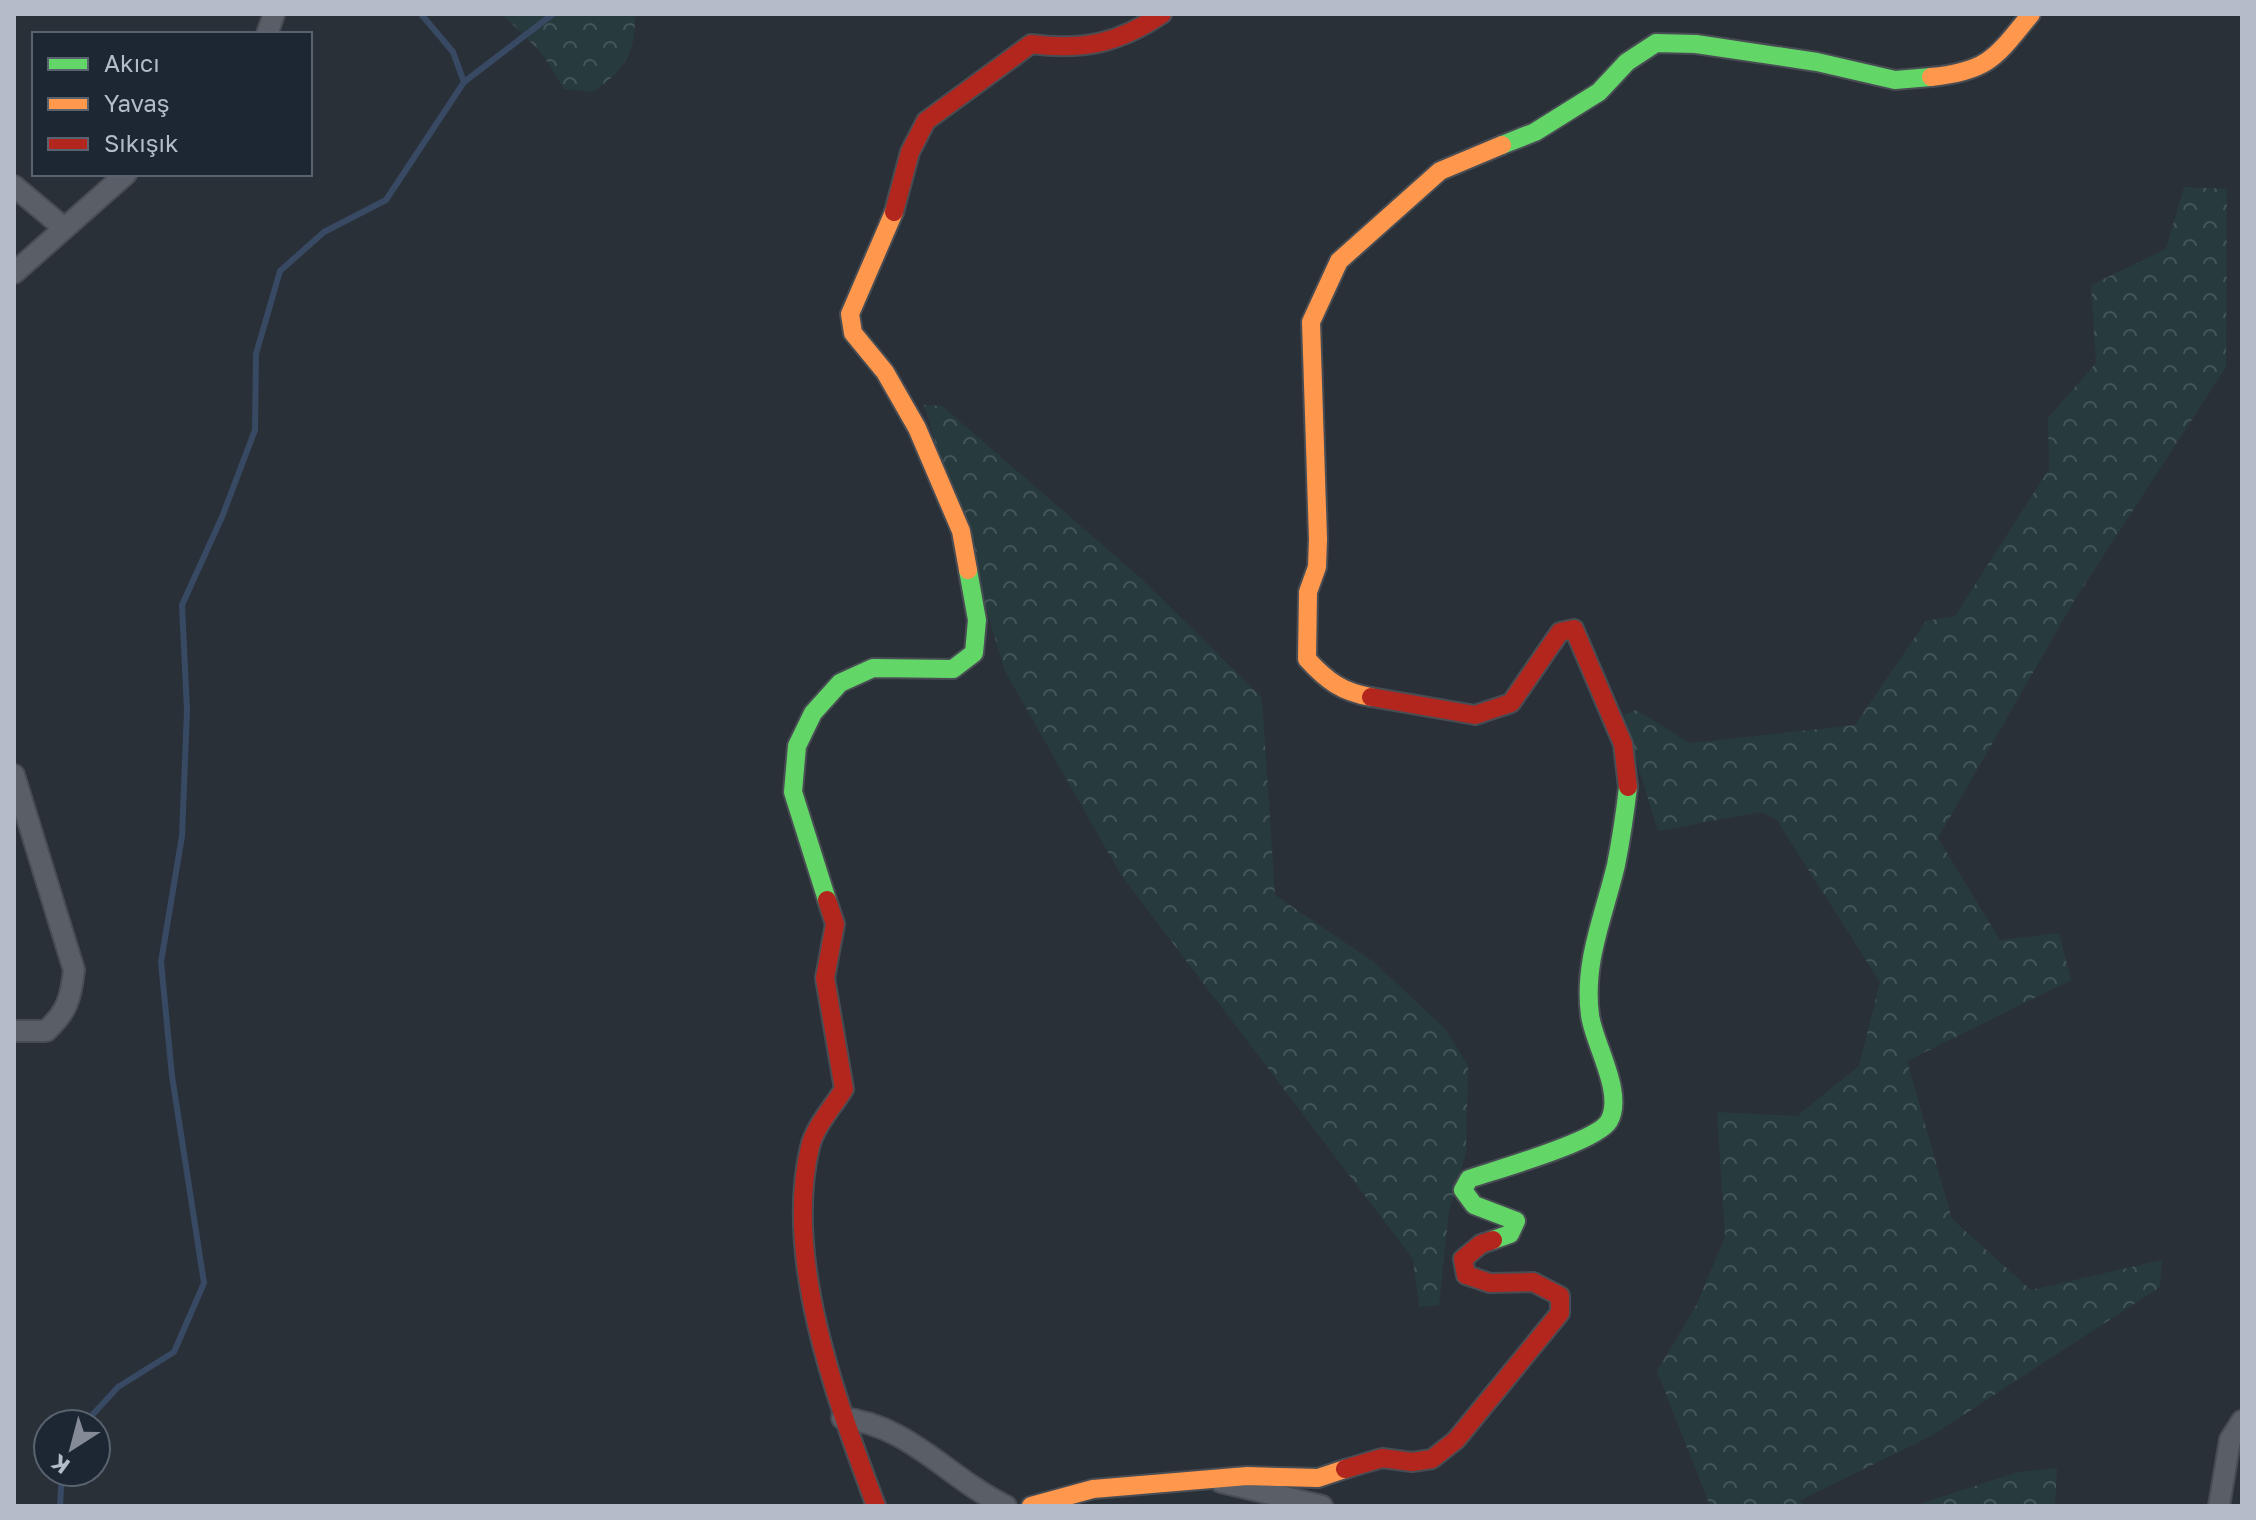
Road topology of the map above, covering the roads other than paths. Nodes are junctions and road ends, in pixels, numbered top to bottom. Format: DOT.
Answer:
graph roads {
  1 [pos="1162,14"];
  2 [pos="2031,14"];
  3 [pos="124,176"];
  4 [pos="14,186"];
  5 [pos="64,228"];
  6 [pos="14,273"];
  7 [pos="14,775"];
  8 [pos="14,1031"];
  9 [pos="842,1418"];
  10 [pos="2242,1421"];
  11 [pos="1214,1480"];
  12 [pos="876,1506"];
  13 [pos="1006,1506"];
  14 [pos="1031,1506"];
  15 [pos="1322,1506"];
  16 [pos="2219,1506"];
  1 -- 9 [label="street"];
  2 -- 11 [label="street"];
  3 -- 5 [label="street"];
  4 -- 5 [label="street"];
  5 -- 6 [label="street"];
  7 -- 8 [label="street"];
  9 -- 12 [label="street"];
  9 -- 13 [label="street"];
  10 -- 16 [label="street"];
  11 -- 14 [label="street"];
  11 -- 15 [label="street"];
}
